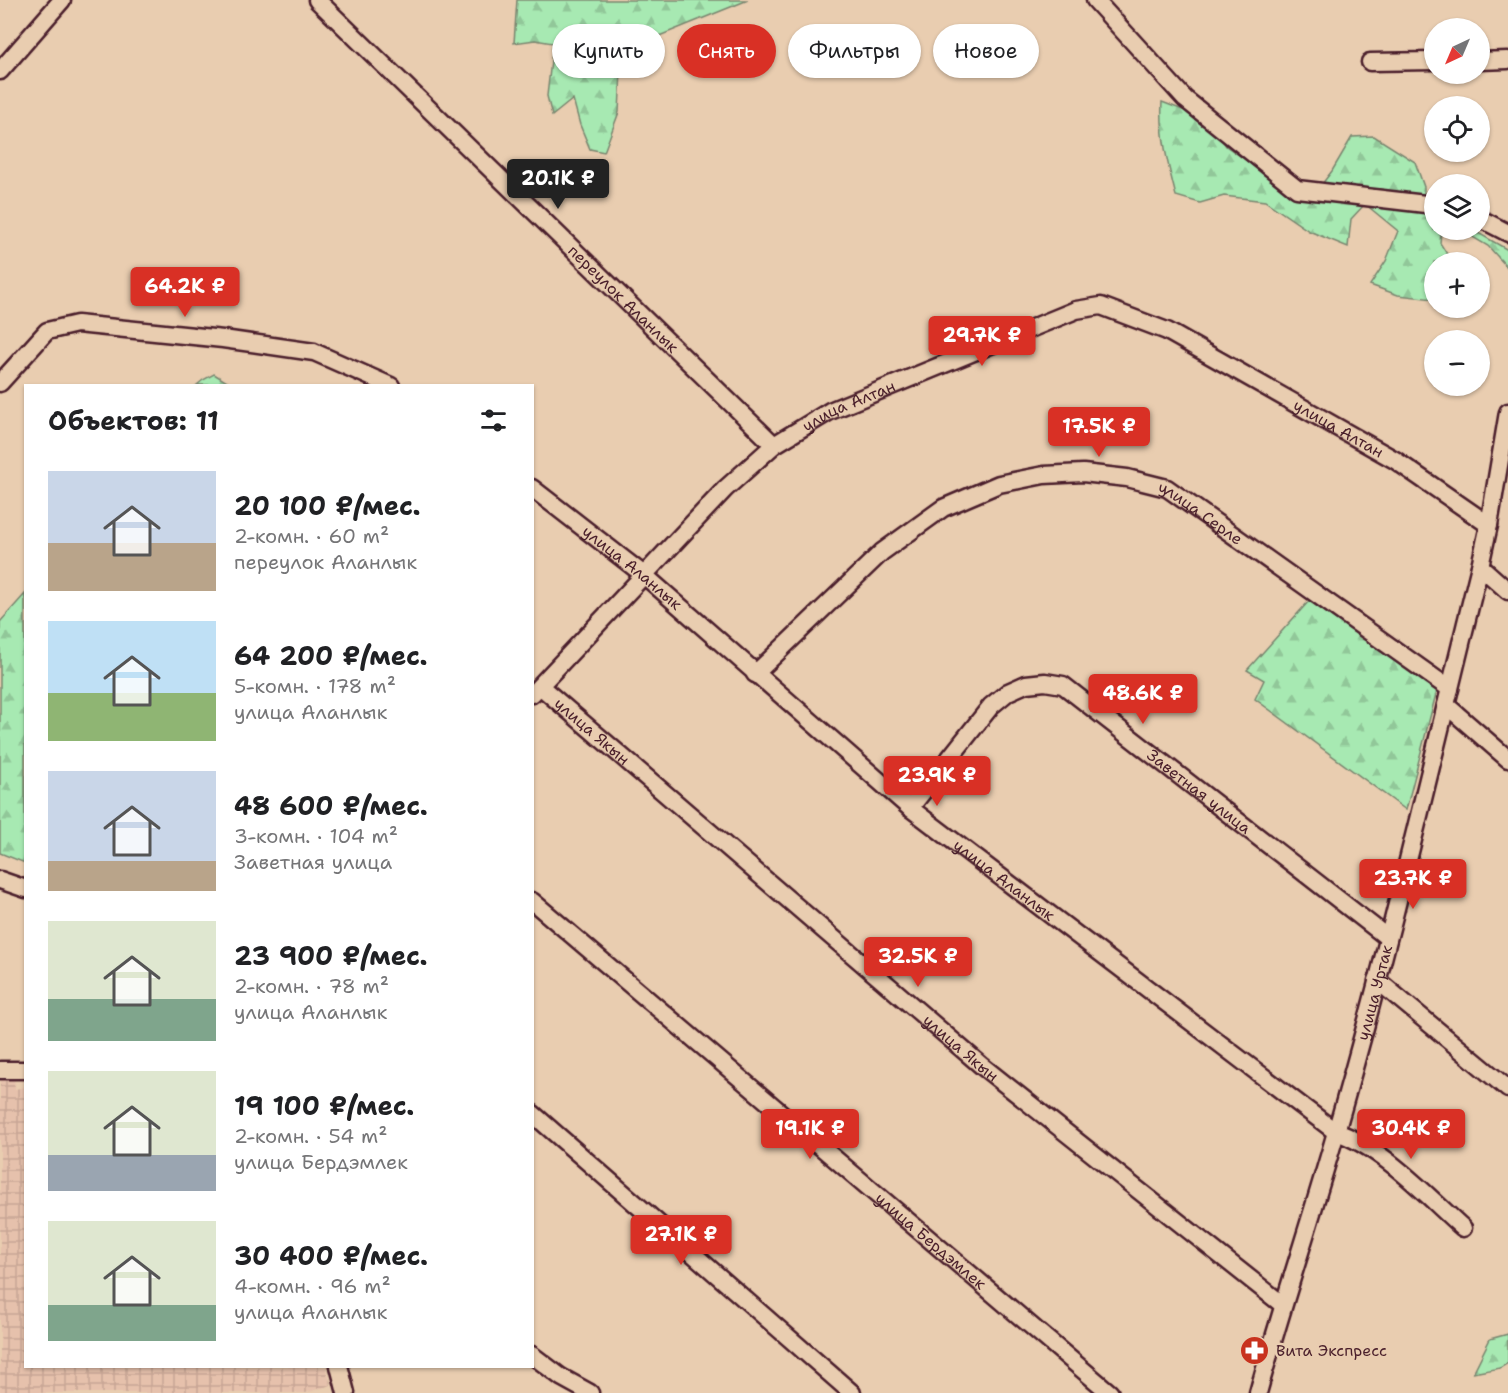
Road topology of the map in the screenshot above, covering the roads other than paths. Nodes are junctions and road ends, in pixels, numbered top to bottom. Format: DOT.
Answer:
graph roads {
  1 [pos="62,0"];
  2 [pos="318,0"];
  3 [pos="1095,0"];
  4 [pos="1508,60"];
  5 [pos="1424,61"];
  6 [pos="1490,61"];
  7 [pos="1370,62"];
  8 [pos="0,71"];
  9 [pos="1424,204"];
  10 [pos="1490,224"];
  11 [pos="1508,233"];
  12 [pos="0,382"];
  13 [pos="386,384"];
  14 [pos="1508,412"];
  15 [pos="774,445"];
  16 [pos="534,490"];
  17 [pos="1489,525"];
  18 [pos="1480,566"];
  19 [pos="644,575"];
  20 [pos="1508,591"];
  21 [pos="755,674"];
  22 [pos="536,690"];
  23 [pos="1448,697"];
  24 [pos="1508,759"];
  25 [pos="910,808"];
  26 [pos="0,880"];
  27 [pos="24,888"];
  28 [pos="534,902"];
  29 [pos="1388,938"];
  30 [pos="1377,980"];
  31 [pos="0,1070"];
  32 [pos="24,1070"];
  33 [pos="1508,1089"];
  34 [pos="534,1115"];
  35 [pos="1336,1132"];
  36 [pos="1463,1227"];
  37 [pos="1283,1305"];
  38 [pos="534,1357"];
  39 [pos="340,1368"];
  40 [pos="346,1393"];
  41 [pos="590,1393"];
  42 [pos="852,1393"];
  43 [pos="1110,1393"];
  44 [pos="1258,1393"];
  1 -- 8 [label="street"];
  2 -- 15 [label="street, переулок Аланлык"];
  3 -- 9 [label="street"];
  4 -- 6 [label="street"];
  5 -- 7 [label="street"];
  10 -- 11 [label="street"];
  12 -- 13 [label="street"];
  14 -- 17 [label="street, улица Уртак"];
  15 -- 17 [label="street, улица Алтан"];
  15 -- 19 [label="street, улица Алтан"];
  16 -- 19 [label="street, улица Аланлык"];
  17 -- 18 [label="street, улица Уртак"];
  18 -- 20 [label="street"];
  18 -- 23 [label="street, улица Уртак"];
  19 -- 21 [label="street, улица Аланлык"];
  19 -- 22 [label="street, улица Алтан"];
  21 -- 23 [label="street, улица Серле"];
  21 -- 25 [label="street, улица Аланлык"];
  22 -- 37 [label="street, улица Якын"];
  23 -- 24 [label="street, улица Серле"];
  23 -- 29 [label="street, улица Уртак"];
  25 -- 29 [label="street, Заветная улица"];
  25 -- 35 [label="street, улица Аланлык"];
  26 -- 27 [label="street"];
  28 -- 43 [label="street, улица Бердэмлек"];
  29 -- 30 [label="street, улица Уртак"];
  30 -- 33 [label="street"];
  30 -- 35 [label="street, улица Уртак"];
  31 -- 32 [label="street"];
  34 -- 42 [label="street"];
  35 -- 36 [label="street, улица Аланлык"];
  35 -- 37 [label="street, улица Уртак"];
  37 -- 44 [label="street, улица Уртак"];
  38 -- 41 [label="street"];
  39 -- 40 [label="street"];
}
